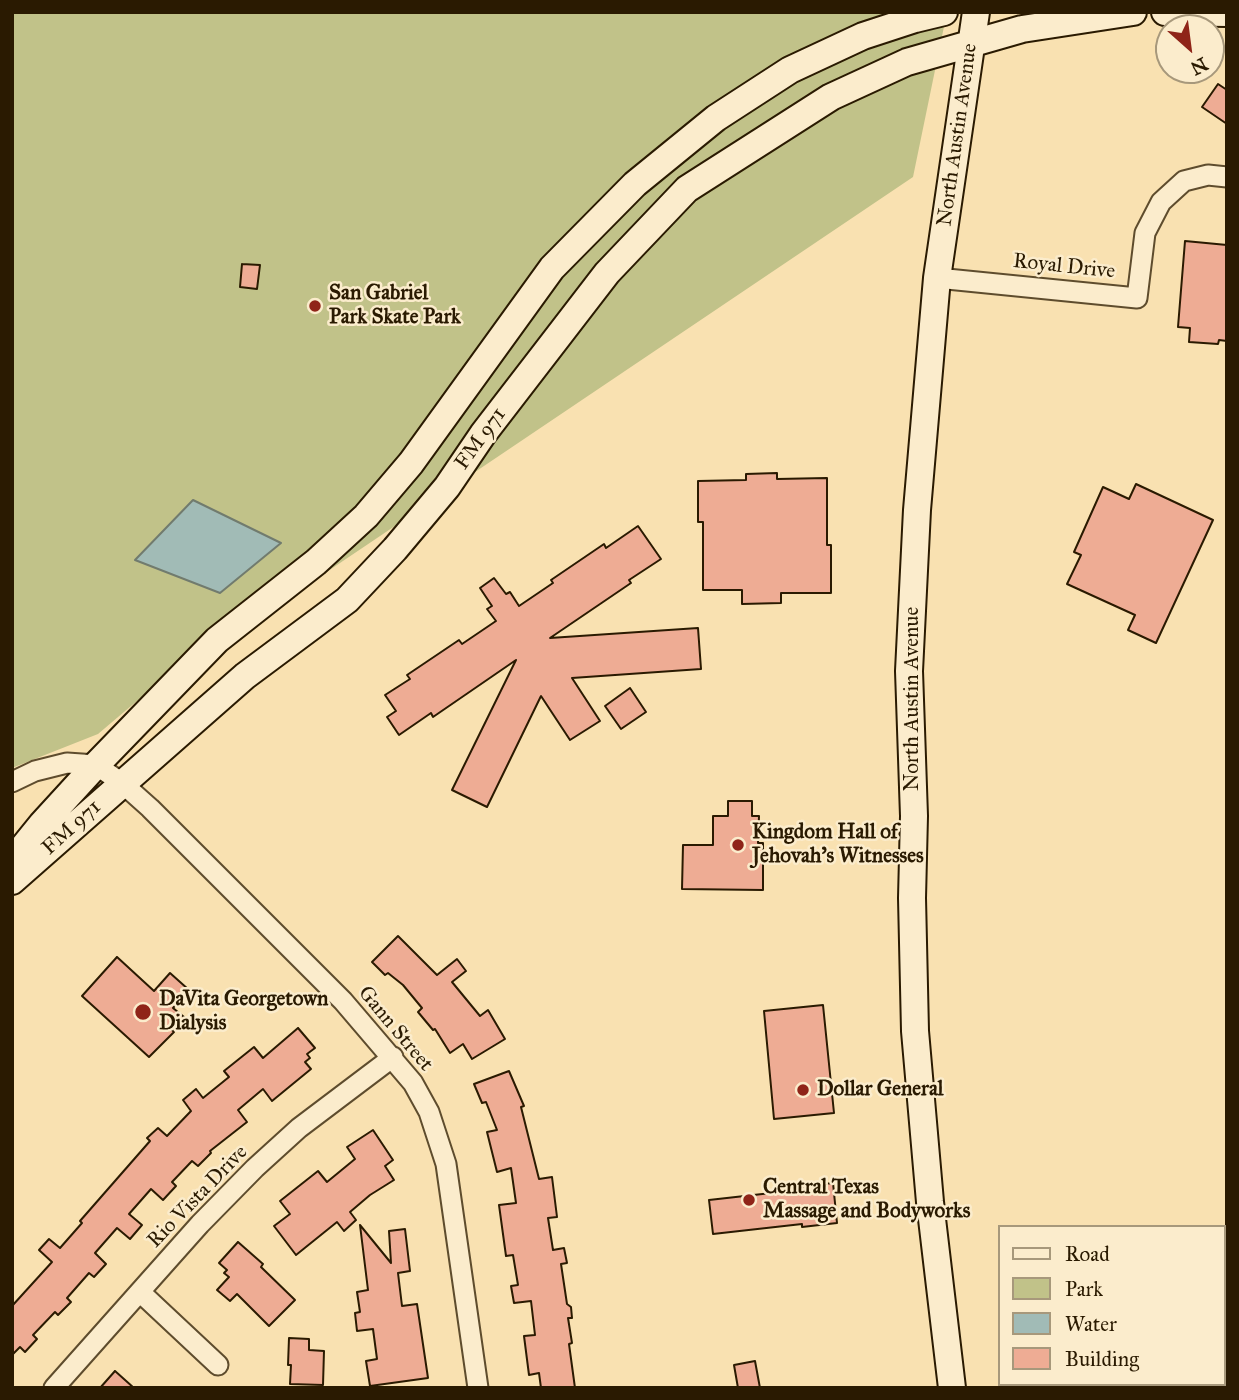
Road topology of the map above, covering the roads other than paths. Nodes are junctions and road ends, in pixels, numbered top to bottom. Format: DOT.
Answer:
graph roads {
  1 [pos="944,12"];
  2 [pos="976,12"];
  3 [pos="1133,12"];
  4 [pos="1165,12"];
  5 [pos="1227,13"];
  6 [pos="971,43"];
  7 [pos="1227,177"];
  8 [pos="937,278"];
  9 [pos="449,409"];
  10 [pos="483,434"];
  11 [pos="96,765"];
  12 [pos="12,782"];
  13 [pos="122,783"];
  14 [pos="12,861"];
  15 [pos="12,881"];
  16 [pos="393,1057"];
  17 [pos="140,1292"];
  18 [pos="218,1365"];
  19 [pos="54,1388"];
  20 [pos="478,1388"];
  21 [pos="952,1388"];
  1 -- 9 [label="main road, FM 971 / FM 971"];
  2 -- 6 [label="main road, North Austin Avenue"];
  3 -- 6 [label="main road, FM 971"];
  4 -- 5 [label="main road"];
  6 -- 8 [label="main road, North Austin Avenue"];
  6 -- 10 [label="main road, FM 971 / FM 971"];
  7 -- 8 [label="street, Royal Drive"];
  8 -- 21 [label="main road, North Austin Avenue"];
  9 -- 10 [label="main road"];
  9 -- 11 [label="main road, FM 971 / FM 971"];
  10 -- 13 [label="main road, FM 971 / FM 971"];
  11 -- 12 [label="street"];
  11 -- 13 [label="street, Gann Street"];
  11 -- 14 [label="main road, FM 971 / FM 971"];
  13 -- 15 [label="main road, FM 971 / FM 971"];
  13 -- 16 [label="street, Gann Street"];
  16 -- 17 [label="street, Rio Vista Drive"];
  16 -- 20 [label="street, Gann Street"];
  17 -- 18 [label="street"];
  17 -- 19 [label="street, Rio Vista Drive"];
}
